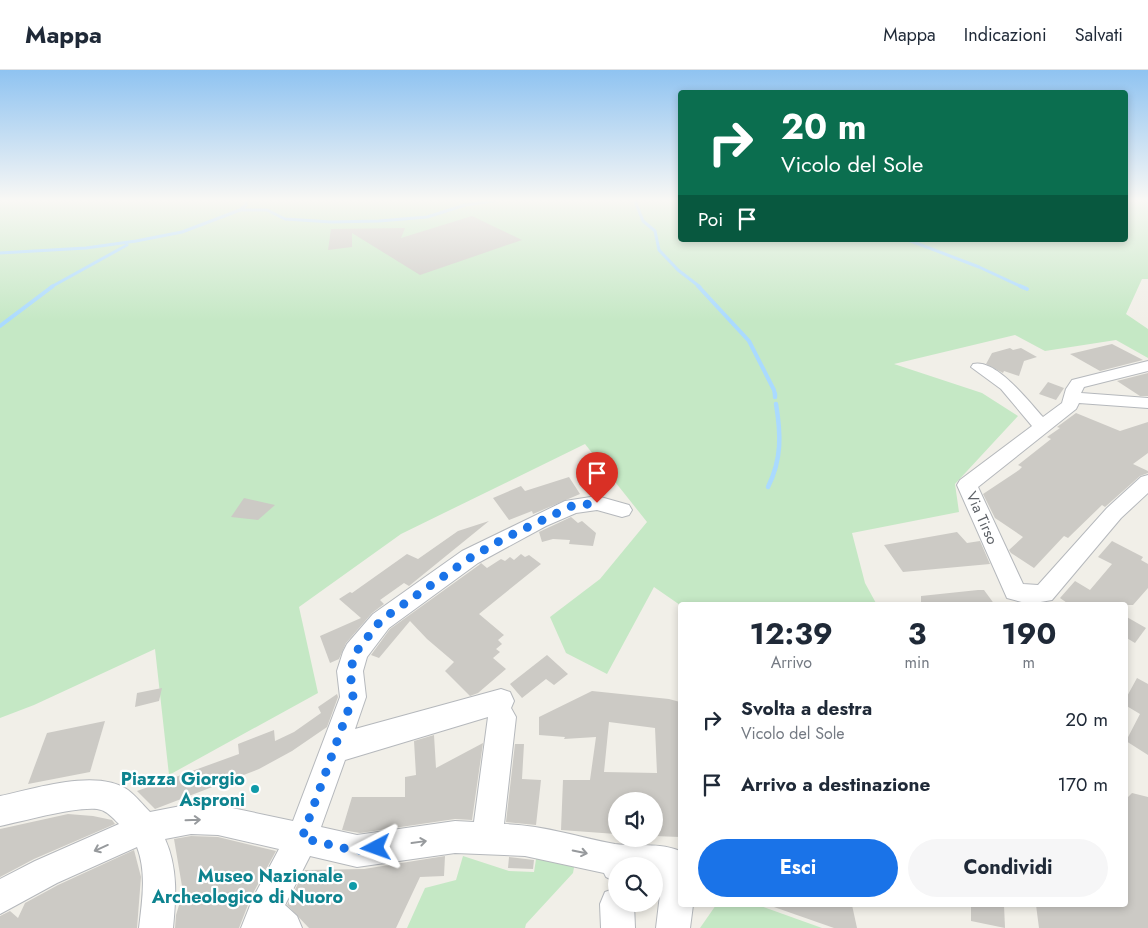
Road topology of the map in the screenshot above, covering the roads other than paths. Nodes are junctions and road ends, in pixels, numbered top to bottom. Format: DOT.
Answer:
graph roads {
  1 [pos="1148,366"];
  2 [pos="979,367"];
  3 [pos="1072,397"];
  4 [pos="1148,403"];
  5 [pos="1041,426"];
  6 [pos="1148,482"];
  7 [pos="622,510"];
  8 [pos="334,749"];
  9 [pos="0,811"];
  10 [pos="145,828"];
  11 [pos="302,838"];
  12 [pos="487,838"];
  13 [pos="608,861"];
  14 [pos="663,862"];
  15 [pos="678,870"];
  16 [pos="678,889"];
  17 [pos="0,897"];
  18 [pos="617,912"];
  19 [pos="269,922"];
  20 [pos="156,928"];
  21 [pos="618,928"];
  22 [pos="673,928"];
  1 -- 3 [label="street, Via Tirso"];
  2 -- 5 [label="street"];
  3 -- 4 [label="street"];
  3 -- 5 [label="street, Via Tirso"];
  5 -- 6 [label="street, Via Tirso"];
  7 -- 8 [label="street"];
  8 -- 11 [label="street"];
  8 -- 12 [label="street"];
  9 -- 10 [label="street"];
  10 -- 11 [label="street, one-way"];
  10 -- 17 [label="street, one-way"];
  10 -- 20 [label="street"];
  11 -- 12 [label="street, one-way"];
  11 -- 19 [label="street"];
  12 -- 13 [label="street, one-way"];
  14 -- 15 [label="street"];
  16 -- 22 [label="street"];
  18 -- 21 [label="street"];
}
